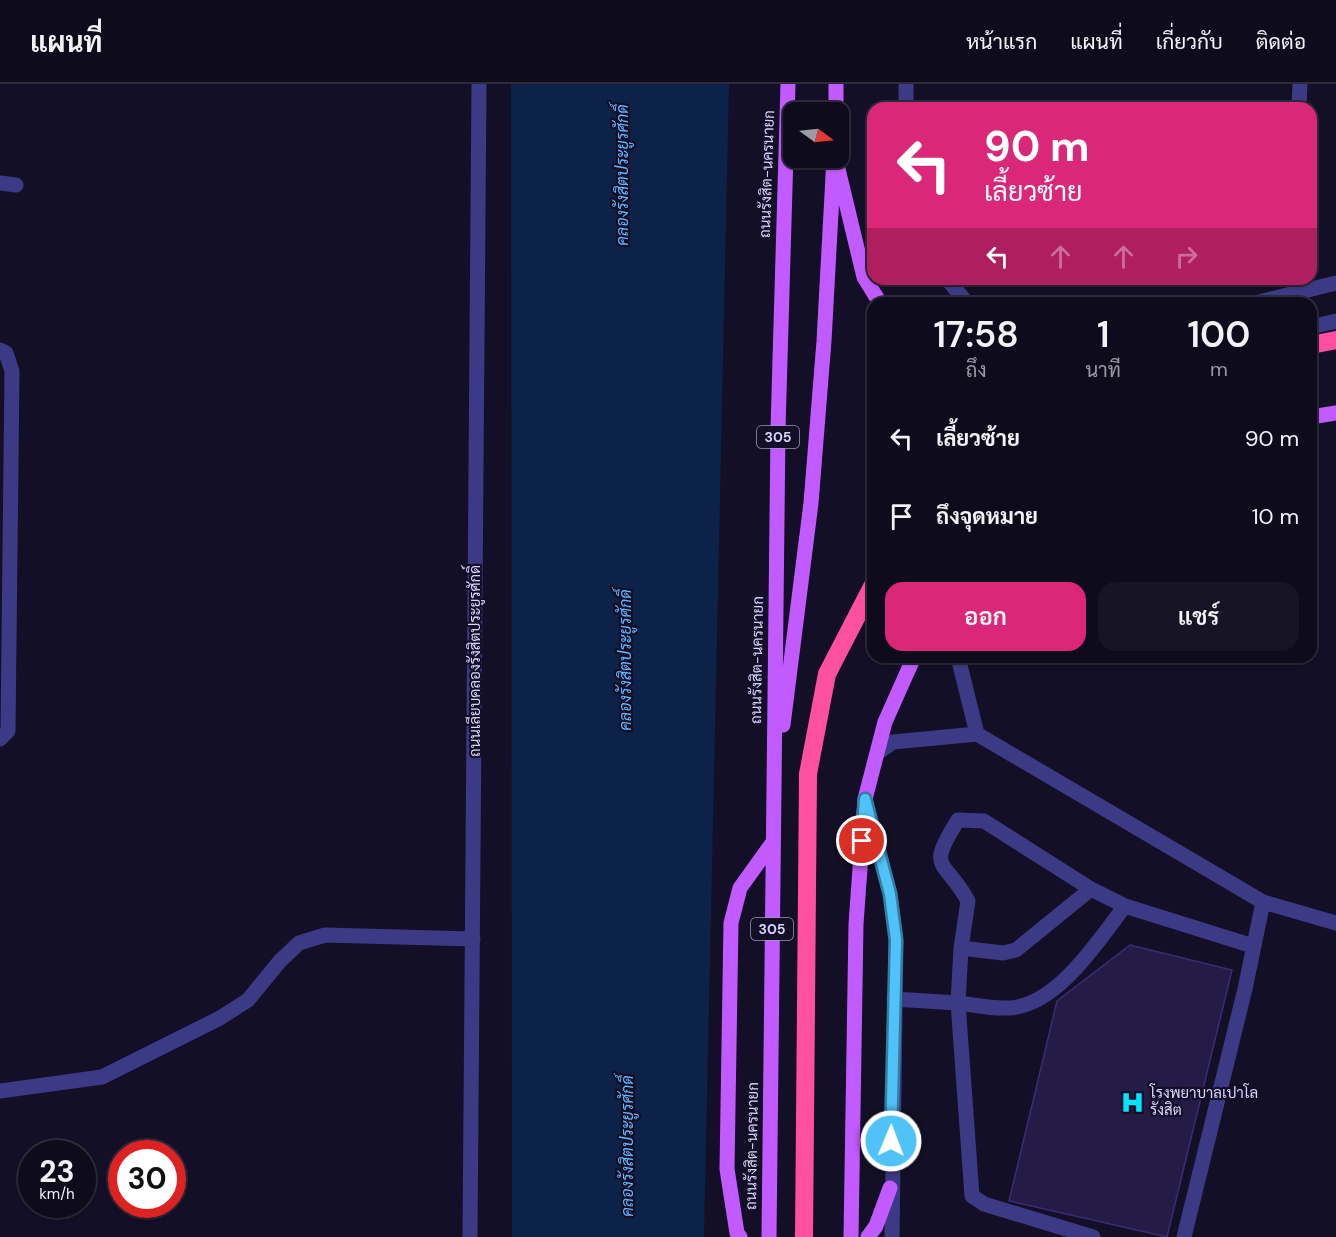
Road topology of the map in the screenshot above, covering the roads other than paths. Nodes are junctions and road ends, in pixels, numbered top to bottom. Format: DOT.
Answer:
graph roads {
  1 [pos="479,84"];
  2 [pos="788,84"];
  3 [pos="837,84"];
  4 [pos="906,84"];
  5 [pos="1300,84"];
  6 [pos="836,102"];
  7 [pos="906,102"];
  8 [pos="1299,102"];
  9 [pos="834,168"];
  10 [pos="837,168"];
  11 [pos="0,183"];
  12 [pos="16,185"];
  13 [pos="867,283"];
  14 [pos="1336,283"];
  15 [pos="952,285"];
  16 [pos="962,297"];
  17 [pos="1279,297"];
  18 [pos="1336,321"];
  19 [pos="1317,326"];
  20 [pos="1336,340"];
  21 [pos="1317,344"];
  22 [pos="0,350"];
  23 [pos="1336,413"];
  24 [pos="1317,416"];
  25 [pos="867,596"];
  26 [pos="911,663"];
  27 [pos="959,663"];
  28 [pos="977,734"];
  29 [pos="0,739"];
  30 [pos="877,753"];
  31 [pos="774,790"];
  32 [pos="865,799"];
  33 [pos="772,842"];
  34 [pos="1091,889"];
  35 [pos="1263,902"];
  36 [pos="1125,906"];
  37 [pos="1336,923"];
  38 [pos="473,939"];
  39 [pos="1253,946"];
  40 [pos="961,948"];
  41 [pos="894,999"];
  42 [pos="958,1003"];
  43 [pos="0,1091"];
  44 [pos="890,1188"];
  45 [pos="470,1237"];
  46 [pos="740,1237"];
  47 [pos="769,1237"];
  48 [pos="804,1237"];
  49 [pos="851,1237"];
  50 [pos="868,1237"];
  51 [pos="892,1237"];
  52 [pos="1094,1237"];
  53 [pos="1184,1237"];
  1 -- 38 [label="street, ถนนเลียบคลองรังสิตประยูรศักดิ์"];
  2 -- 31 [label="main road, ถนนรังสิต-นครนายก / 305"];
  3 -- 6 [label="main road"];
  4 -- 7 [label="street"];
  5 -- 8 [label="street"];
  9 -- 31 [label="main road"];
  10 -- 13 [label="main road"];
  11 -- 12 [label="street"];
  14 -- 17 [label="street"];
  15 -- 16 [label="street"];
  18 -- 19 [label="street"];
  20 -- 21 [label="highway"];
  22 -- 29 [label="street"];
  23 -- 24 [label="main road"];
  25 -- 48 [label="highway"];
  26 -- 30 [label="main road"];
  27 -- 28 [label="street"];
  28 -- 30 [label="street"];
  28 -- 35 [label="street"];
  30 -- 32 [label="main road"];
  31 -- 33 [label="main road, ถนนรังสิต-นครนายก / 305"];
  32 -- 41 [label="street"];
  32 -- 49 [label="main road"];
  33 -- 46 [label="main road"];
  33 -- 47 [label="main road, ถนนรังสิต-นครนายก / 305"];
  34 -- 36 [label="street"];
  34 -- 40 [label="street"];
  34 -- 40 [label="street"];
  35 -- 37 [label="street"];
  35 -- 39 [label="street"];
  36 -- 39 [label="street"];
  36 -- 42 [label="street"];
  38 -- 43 [label="street"];
  38 -- 45 [label="street, ถนนเลียบคลองรังสิตประยูรศักดิ์"];
  39 -- 53 [label="street"];
  40 -- 42 [label="street"];
  41 -- 42 [label="street"];
  41 -- 44 [label="street"];
  42 -- 52 [label="street"];
  44 -- 50 [label="main road"];
  44 -- 51 [label="street"];
}
